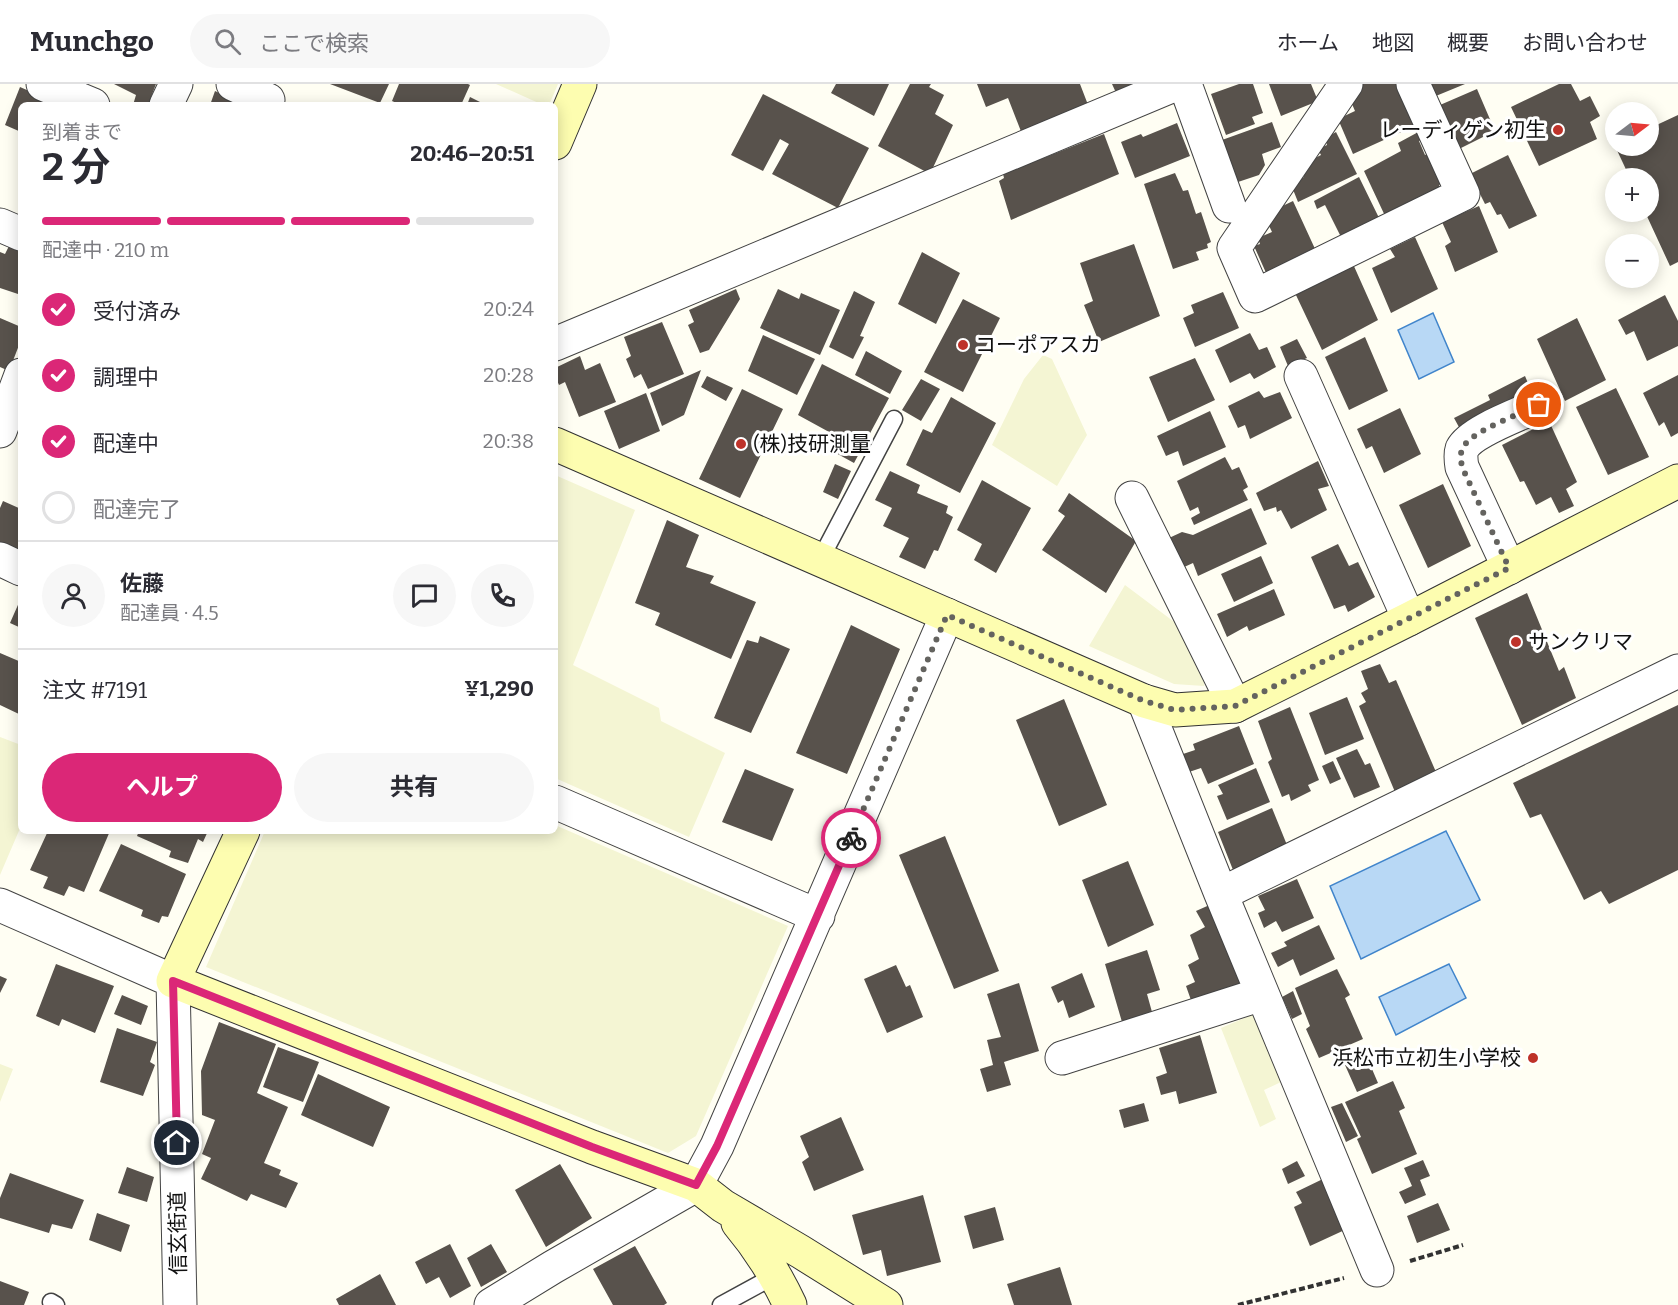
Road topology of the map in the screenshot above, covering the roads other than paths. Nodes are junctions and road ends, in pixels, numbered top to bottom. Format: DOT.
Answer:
graph roads {
  1 [pos="43,84"];
  2 [pos="176,84"];
  3 [pos="233,84"];
  4 [pos="580,84"];
  5 [pos="1176,84"];
  6 [pos="1185,84"];
  7 [pos="1346,84"];
  8 [pos="1413,84"];
  9 [pos="86,102"];
  10 [pos="167,102"];
  11 [pos="270,102"];
  12 [pos="558,136"];
  13 [pos="1229,206"];
  14 [pos="0,225"];
  15 [pos="18,233"];
  16 [pos="558,343"];
  17 [pos="1301,376"];
  18 [pos="18,383"];
  19 [pos="1539,405"];
  20 [pos="894,419"];
  21 [pos="0,431"];
  22 [pos="558,445"];
  23 [pos="1678,481"];
  24 [pos="1132,498"];
  25 [pos="0,559"];
  26 [pos="820,560"];
  27 [pos="18,568"];
  28 [pos="1509,568"];
  29 [pos="947,615"];
  30 [pos="1409,620"];
  31 [pos="1678,671"];
  32 [pos="1144,701"];
  33 [pos="1235,706"];
  34 [pos="558,803"];
  35 [pos="242,834"];
  36 [pos="1221,894"];
  37 [pos="0,905"];
  38 [pos="818,916"];
  39 [pos="173,981"];
  40 [pos="1262,994"];
  41 [pos="1062,1058"];
  42 [pos="696,1185"];
  43 [pos="723,1206"];
  44 [pos="1377,1270"];
  45 [pos="776,1275"];
  46 [pos="180,1305"];
  47 [pos="491,1305"];
  48 [pos="722,1305"];
  49 [pos="790,1305"];
  50 [pos="886,1305"];
  1 -- 9 [label="street"];
  2 -- 10 [label="street"];
  3 -- 11 [label="street"];
  4 -- 12 [label="street"];
  5 -- 16 [label="street"];
  6 -- 13 [label="street"];
  7 -- 8 [label="street"];
  14 -- 15 [label="street"];
  17 -- 30 [label="street"];
  18 -- 21 [label="street"];
  19 -- 28 [label="street"];
  20 -- 26 [label="lane"];
  22 -- 26 [label="street"];
  23 -- 28 [label="street"];
  24 -- 33 [label="street"];
  25 -- 27 [label="street"];
  26 -- 29 [label="street"];
  28 -- 30 [label="street"];
  29 -- 32 [label="street"];
  29 -- 38 [label="street"];
  30 -- 33 [label="street"];
  31 -- 36 [label="street"];
  32 -- 33 [label="street"];
  32 -- 36 [label="street"];
  34 -- 38 [label="street"];
  35 -- 39 [label="street"];
  36 -- 40 [label="street"];
  37 -- 39 [label="street"];
  38 -- 42 [label="street"];
  39 -- 42 [label="street"];
  39 -- 46 [label="street, 信玄街道"];
  40 -- 41 [label="street"];
  40 -- 44 [label="street"];
  42 -- 43 [label="street"];
  42 -- 47 [label="street"];
  43 -- 45 [label="street"];
  43 -- 50 [label="street"];
  45 -- 48 [label="lane"];
  45 -- 49 [label="street"];
}
